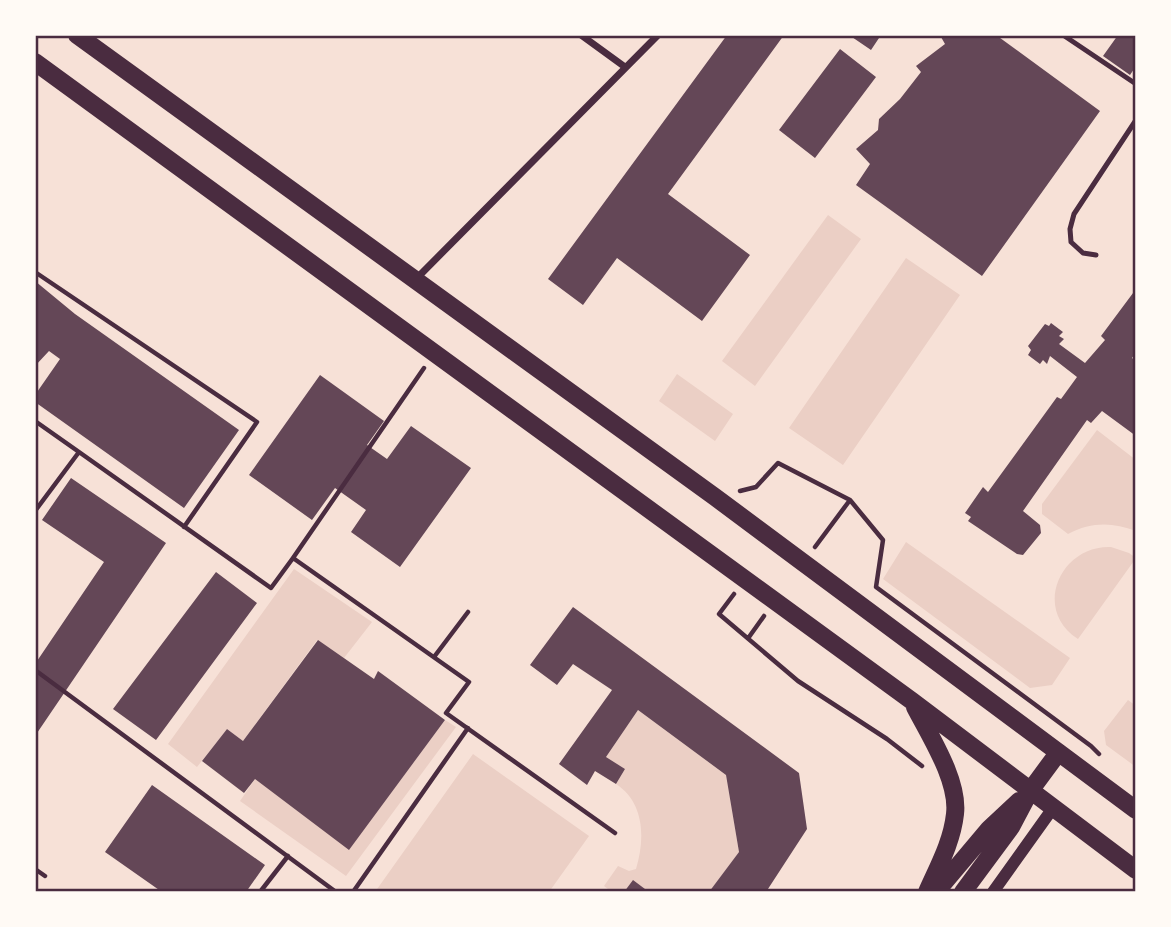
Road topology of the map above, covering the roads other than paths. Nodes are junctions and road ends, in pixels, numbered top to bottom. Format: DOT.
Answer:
graph roads {
  1 [pos="77,35"];
  2 [pos="581,35"];
  3 [pos="658,35"];
  4 [pos="1063,35"];
  5 [pos="35,62"];
  6 [pos="625,67"];
  7 [pos="1136,84"];
  8 [pos="1136,120"];
  9 [pos="1096,255"];
  10 [pos="415,280"];
  11 [pos="912,701"];
  12 [pos="1058,753"];
  13 [pos="1030,791"];
  14 [pos="1053,808"];
  15 [pos="1136,810"];
  16 [pos="1136,870"];
  17 [pos="927,892"];
  18 [pos="936,892"];
  19 [pos="963,892"];
  20 [pos="993,892"];
  1 -- 10 [label="main road"];
  2 -- 6 [label="street"];
  3 -- 6 [label="street"];
  4 -- 7 [label="lane"];
  5 -- 11 [label="main road"];
  6 -- 10 [label="street"];
  8 -- 9 [label="lane"];
  10 -- 12 [label="main road"];
  11 -- 13 [label="main road"];
  11 -- 17 [label="main road"];
  12 -- 13 [label="main road"];
  12 -- 15 [label="main road"];
  13 -- 14 [label="main road"];
  13 -- 18 [label="main road"];
  13 -- 19 [label="main road"];
  14 -- 16 [label="main road"];
  14 -- 20 [label="street"];
}
